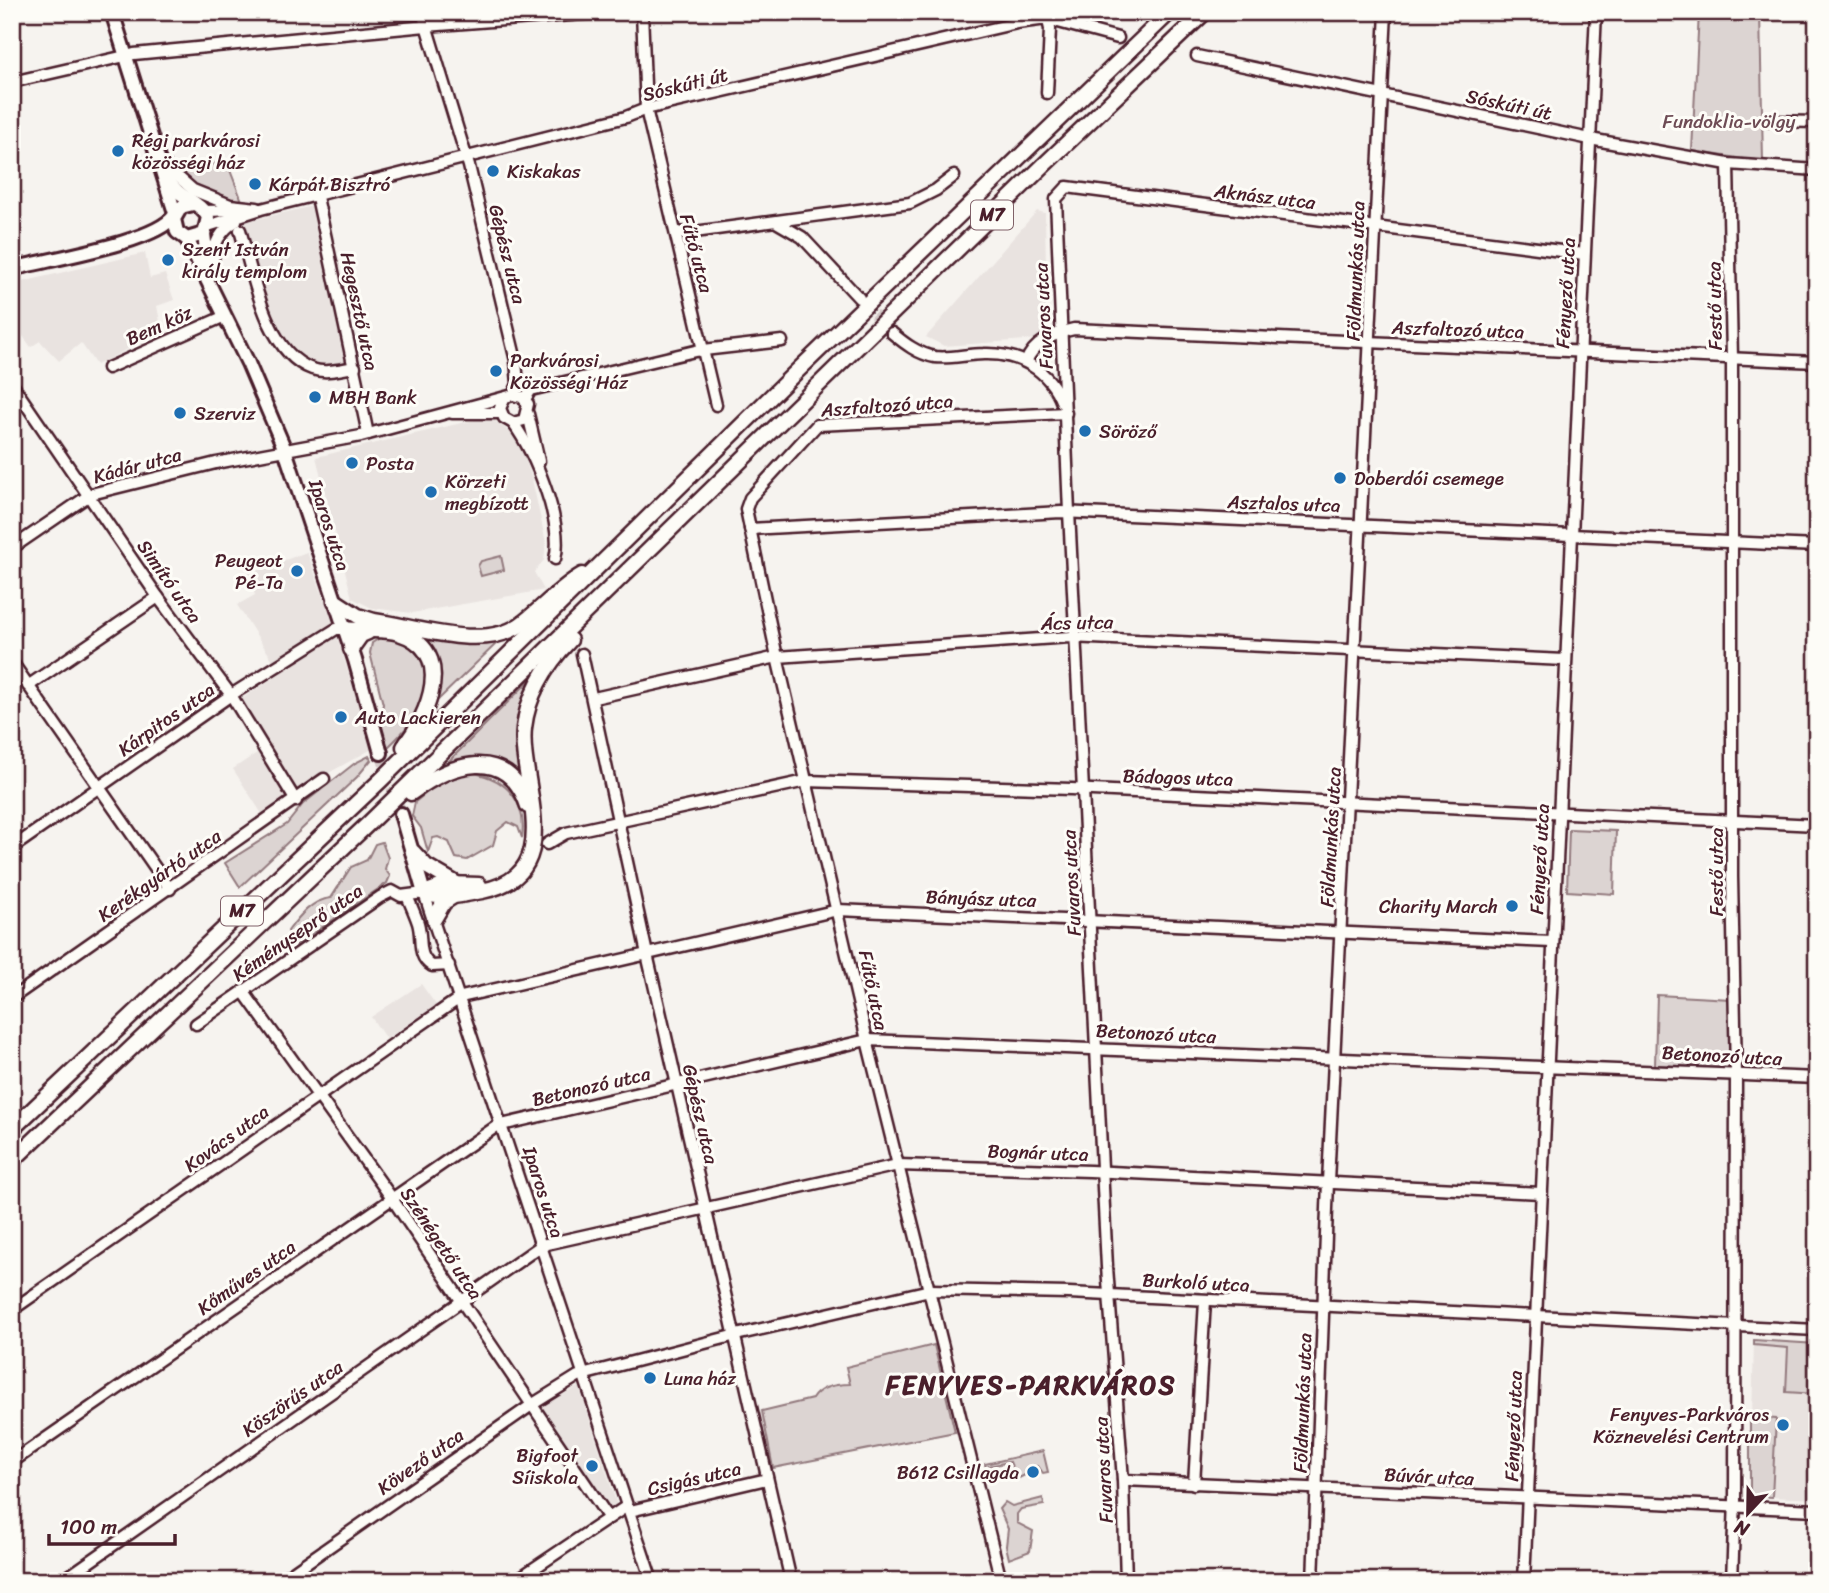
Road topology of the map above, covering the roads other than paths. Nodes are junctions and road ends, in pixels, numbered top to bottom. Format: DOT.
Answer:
graph roads {
  1 [pos="112,12"];
  2 [pos="422,12"];
  3 [pos="610,12"];
  4 [pos="642,12"];
  5 [pos="1170,12"];
  6 [pos="1205,12"];
  7 [pos="1386,12"];
  8 [pos="1596,12"];
  9 [pos="1047,16"];
  10 [pos="426,26"];
  11 [pos="1118,38"];
  12 [pos="126,55"];
  13 [pos="1197,56"];
  14 [pos="12,82"];
  15 [pos="1047,93"];
  16 [pos="1381,95"];
  17 [pos="646,109"];
  18 [pos="1766,121"];
  19 [pos="1817,122"];
  20 [pos="1590,139"];
  21 [pos="466,156"];
  22 [pos="159,160"];
  23 [pos="1728,164"];
  24 [pos="1817,170"];
  25 [pos="954,176"];
  26 [pos="1067,187"];
  27 [pos="317,197"];
  28 [pos="193,204"];
  29 [pos="261,209"];
  30 [pos="205,211"];
  31 [pos="175,215"];
  32 [pos="774,222"];
  33 [pos="1374,226"];
  34 [pos="206,230"];
  35 [pos="240,230"];
  36 [pos="676,232"];
  37 [pos="146,236"];
  38 [pos="183,237"];
  39 [pos="1584,254"];
  40 [pos="12,269"];
  41 [pos="214,272"];
  42 [pos="859,298"];
  43 [pos="225,316"];
  44 [pos="1060,332"];
  45 [pos="892,333"];
  46 [pos="782,341"];
  47 [pos="1370,343"];
  48 [pos="703,349"];
  49 [pos="1580,352"];
  50 [pos="1732,358"];
  51 [pos="516,361"];
  52 [pos="1026,362"];
  53 [pos="1817,362"];
  54 [pos="355,367"];
  55 [pos="108,368"];
  56 [pos="12,384"];
  57 [pos="509,396"];
  58 [pos="524,398"];
  59 [pos="716,405"];
  60 [pos="440,413"];
  61 [pos="501,413"];
  62 [pos="1066,413"];
  63 [pos="528,414"];
  64 [pos="513,423"];
  65 [pos="813,428"];
  66 [pos="368,434"];
  67 [pos="285,450"];
  68 [pos="539,469"];
  69 [pos="91,494"];
  70 [pos="1069,513"];
  71 [pos="1360,524"];
  72 [pos="750,529"];
  73 [pos="1571,535"];
  74 [pos="1732,541"];
  75 [pos="1817,546"];
  76 [pos="12,548"];
  77 [pos="555,559"];
  78 [pos="602,563"];
  79 [pos="624,575"];
  80 [pos="158,597"];
  81 [pos="335,601"];
  82 [pos="371,626"];
  83 [pos="345,629"];
  84 [pos="1076,637"];
  85 [pos="351,649"];
  86 [pos="1355,650"];
  87 [pos="582,654"];
  88 [pos="777,657"];
  89 [pos="1565,660"];
  90 [pos="12,663"];
  91 [pos="28,686"];
  92 [pos="231,695"];
  93 [pos="594,698"];
  94 [pos="381,753"];
  95 [pos="324,779"];
  96 [pos="381,779"];
  97 [pos="806,781"];
  98 [pos="99,786"];
  99 [pos="1084,790"];
  100 [pos="296,801"];
  101 [pos="1349,802"];
  102 [pos="1559,812"];
  103 [pos="401,814"];
  104 [pos="1733,820"];
  105 [pos="617,821"];
  106 [pos="367,825"];
  107 [pos="1817,825"];
  108 [pos="547,844"];
  109 [pos="12,848"];
  110 [pos="413,852"];
  111 [pos="170,889"];
  112 [pos="456,891"];
  113 [pos="424,893"];
  114 [pos="407,896"];
  115 [pos="838,910"];
  116 [pos="434,919"];
  117 [pos="1091,920"];
  118 [pos="1342,933"];
  119 [pos="1552,942"];
  120 [pos="647,954"];
  121 [pos="449,965"];
  122 [pos="243,991"];
  123 [pos="461,997"];
  124 [pos="12,998"];
  125 [pos="196,1024"];
  126 [pos="867,1040"];
  127 [pos="1096,1048"];
  128 [pos="1334,1058"];
  129 [pos="1549,1065"];
  130 [pos="1736,1073"];
  131 [pos="1817,1078"];
  132 [pos="677,1084"];
  133 [pos="317,1095"];
  134 [pos="502,1125"];
  135 [pos="12,1129"];
  136 [pos="12,1161"];
  137 [pos="898,1166"];
  138 [pos="1102,1172"];
  139 [pos="1328,1182"];
  140 [pos="1541,1193"];
  141 [pos="391,1197"];
  142 [pos="706,1210"];
  143 [pos="542,1245"];
  144 [pos="930,1290"];
  145 [pos="1110,1296"];
  146 [pos="460,1301"];
  147 [pos="1205,1301"];
  148 [pos="1324,1306"];
  149 [pos="12,1310"];
  150 [pos="1535,1317"];
  151 [pos="1736,1326"];
  152 [pos="1817,1330"];
  153 [pos="736,1335"];
  154 [pos="583,1374"];
  155 [pos="533,1404"];
  156 [pos="12,1462"];
  157 [pos="767,1479"];
  158 [pos="1123,1480"];
  159 [pos="1194,1483"];
  160 [pos="1317,1488"];
  161 [pos="1527,1499"];
  162 [pos="1735,1507"];
  163 [pos="628,1508"];
  164 [pos="1817,1510"];
  165 [pos="608,1517"];
  166 [pos="62,1581"];
  167 [pos="280,1581"];
  168 [pos="515,1581"];
  169 [pos="652,1581"];
  170 [pos="791,1581"];
  171 [pos="1000,1581"];
  172 [pos="1126,1581"];
  173 [pos="1313,1581"];
  174 [pos="1524,1581"];
  175 [pos="1732,1581"];
  1 -- 12 [label="main road"];
  2 -- 10 [label="street, Gépész utca"];
  3 -- 10 [label="street"];
  4 -- 17 [label="street, Fűtő utca"];
  5 -- 78 [label="highway, M7"];
  6 -- 79 [label="highway, M7"];
  7 -- 16 [label="street, Földmunkás utca"];
  8 -- 20 [label="street, Fényező utca"];
  9 -- 11 [label="street, Sóskúti út"];
  9 -- 15 [label="street"];
  9 -- 17 [label="street, Sóskúti út"];
  10 -- 12 [label="street"];
  10 -- 21 [label="street, Gépész utca"];
  12 -- 14 [label="street"];
  12 -- 22 [label="main road"];
  13 -- 16 [label="street, Sóskúti út"];
  16 -- 20 [label="street, Sóskúti út"];
  16 -- 33 [label="street, Földmunkás utca"];
  17 -- 21 [label="street, Sóskúti út"];
  17 -- 36 [label="street, Fűtő utca"];
  18 -- 19 [label="street"];
  20 -- 23 [label="street, Sóskúti út"];
  20 -- 39 [label="street, Fényező utca"];
  21 -- 27 [label="street, Sóskúti út"];
  21 -- 51 [label="street, Gépész utca"];
  22 -- 28 [label="main road"];
  22 -- 29 [label="street"];
  22 -- 31 [label="main road"];
  23 -- 24 [label="street, Sóskúti út"];
  23 -- 50 [label="street, Festő utca"];
  25 -- 32 [label="street"];
  26 -- 33 [label="street, Aknász utca"];
  26 -- 44 [label="street, Fuvaros utca"];
  27 -- 29 [label="street, Sóskúti út"];
  27 -- 54 [label="street, Hegesztő utca"];
  28 -- 30 [label="main road"];
  28 -- 31 [label="main road"];
  29 -- 30 [label="street, Sóskúti út"];
  29 -- 34 [label="street, Sóskúti út"];
  29 -- 41 [label="street"];
  30 -- 34 [label="main road"];
  31 -- 37 [label="main road"];
  31 -- 38 [label="main road"];
  32 -- 36 [label="street"];
  32 -- 42 [label="street"];
  33 -- 39 [label="street, Aknász utca"];
  33 -- 47 [label="street, Földmunkás utca"];
  34 -- 38 [label="main road"];
  34 -- 41 [label="main road, Iparos utca"];
  35 -- 54 [label="street"];
  36 -- 48 [label="street, Fűtő utca"];
  37 -- 38 [label="main road"];
  37 -- 40 [label="main road"];
  38 -- 43 [label="main road, Iparos utca"];
  39 -- 49 [label="street, Fényező utca"];
  41 -- 43 [label="main road, Iparos utca"];
  43 -- 55 [label="street, Bem köz"];
  43 -- 67 [label="main road, Iparos utca"];
  44 -- 47 [label="street, Aszfaltozó utca"];
  44 -- 52 [label="street"];
  44 -- 62 [label="street, Fuvaros utca"];
  45 -- 52 [label="street"];
  46 -- 48 [label="street"];
  47 -- 49 [label="street, Aszfaltozó utca"];
  47 -- 71 [label="street, Földmunkás utca"];
  48 -- 58 [label="street"];
  48 -- 59 [label="street, Fűtő utca"];
  49 -- 50 [label="street, Aszfaltozó utca"];
  49 -- 73 [label="street, Fényező utca"];
  50 -- 53 [label="street, Aszfaltozó utca"];
  50 -- 74 [label="street, Festő utca"];
  51 -- 57 [label="street, Gépész utca"];
  51 -- 58 [label="street, Gépész utca"];
  52 -- 62 [label="street"];
  54 -- 66 [label="street, Hegesztő utca"];
  56 -- 69 [label="street, Simító utca"];
  57 -- 58 [label="street"];
  57 -- 60 [label="street"];
  57 -- 61 [label="street"];
  58 -- 63 [label="street"];
  60 -- 61 [label="street"];
  60 -- 66 [label="street"];
  61 -- 64 [label="street"];
  62 -- 65 [label="street, Aszfaltozó utca"];
  62 -- 70 [label="street, Fuvaros utca"];
  63 -- 64 [label="street"];
  63 -- 68 [label="street"];
  64 -- 68 [label="street"];
  65 -- 72 [label="street, Fűtő utca"];
  66 -- 67 [label="street"];
  67 -- 69 [label="street, Kádár utca"];
  67 -- 81 [label="main road, Iparos utca"];
  68 -- 77 [label="street"];
  69 -- 76 [label="street, Kádár utca"];
  69 -- 80 [label="street, Simító utca"];
  70 -- 71 [label="street, Asztalos utca"];
  70 -- 72 [label="street, Asztalos utca"];
  70 -- 84 [label="street, Fuvaros utca"];
  71 -- 73 [label="street, Asztalos utca"];
  71 -- 86 [label="street, Földmunkás utca"];
  72 -- 88 [label="street, Fűtő utca"];
  73 -- 74 [label="street, Asztalos utca"];
  73 -- 89 [label="street, Fényező utca"];
  74 -- 75 [label="street, Asztalos utca"];
  74 -- 104 [label="street, Festő utca"];
  78 -- 82 [label="highway"];
  78 -- 96 [label="highway, M7"];
  79 -- 106 [label="highway, M7"];
  79 -- 112 [label="highway"];
  80 -- 91 [label="street"];
  80 -- 92 [label="street, Simító utca"];
  81 -- 82 [label="highway"];
  81 -- 83 [label="main road, Iparos utca"];
  82 -- 83 [label="highway"];
  82 -- 85 [label="highway"];
  82 -- 96 [label="highway"];
  83 -- 85 [label="main road, Iparos utca"];
  83 -- 92 [label="street, Kárpitos utca"];
  84 -- 86 [label="street, Ács utca"];
  84 -- 88 [label="street, Ács utca"];
  84 -- 99 [label="street, Fuvaros utca"];
  85 -- 94 [label="main road, Iparos utca"];
  86 -- 89 [label="street, Ács utca"];
  86 -- 101 [label="street, Földmunkás utca"];
  87 -- 93 [label="street, Gépész utca"];
  88 -- 93 [label="street, Ács utca"];
  88 -- 97 [label="street, Fűtő utca"];
  89 -- 102 [label="street, Fényező utca"];
  90 -- 91 [label="street"];
  91 -- 98 [label="street"];
  92 -- 98 [label="street, Kárpitos utca"];
  92 -- 100 [label="street, Simító utca"];
  93 -- 105 [label="street, Gépész utca"];
  95 -- 100 [label="street, Kerékgyártó utca"];
  96 -- 135 [label="highway, M7"];
  97 -- 99 [label="street, Bádogos utca"];
  97 -- 105 [label="street, Bádogos utca"];
  97 -- 115 [label="street, Fűtő utca"];
  98 -- 109 [label="street, Kárpitos utca"];
  98 -- 111 [label="street"];
  99 -- 101 [label="street, Bádogos utca"];
  99 -- 117 [label="street, Fuvaros utca"];
  100 -- 111 [label="street, Kerékgyártó utca"];
  101 -- 102 [label="street, Bádogos utca"];
  101 -- 118 [label="street, Földmunkás utca"];
  102 -- 104 [label="street, Bádogos utca"];
  102 -- 119 [label="street, Fényező utca"];
  103 -- 110 [label="main road, Iparos utca"];
  104 -- 107 [label="street, Bádogos utca"];
  104 -- 130 [label="street, Festő utca"];
  105 -- 108 [label="street, Bádogos utca"];
  105 -- 120 [label="street, Gépész utca"];
  106 -- 112 [label="highway"];
  106 -- 136 [label="highway, M7"];
  110 -- 112 [label="highway"];
  110 -- 113 [label="main road, Iparos utca"];
  111 -- 124 [label="street, Kerékgyártó utca"];
  112 -- 113 [label="highway"];
  112 -- 116 [label="highway"];
  113 -- 114 [label="street, Kéményseprő utca"];
  113 -- 116 [label="street, Iparos utca"];
  114 -- 121 [label="street"];
  114 -- 122 [label="street, Kéményseprő utca"];
  115 -- 117 [label="street, Bányász utca"];
  115 -- 120 [label="street, Bányász utca"];
  115 -- 126 [label="street, Fűtő utca"];
  116 -- 121 [label="street, Iparos utca"];
  117 -- 118 [label="street, Bányász utca"];
  117 -- 127 [label="street, Fuvaros utca"];
  118 -- 119 [label="street, Bányász utca"];
  118 -- 128 [label="street, Földmunkás utca"];
  119 -- 129 [label="street, Fényező utca"];
  120 -- 123 [label="street, Bányász utca"];
  120 -- 132 [label="street, Gépész utca"];
  121 -- 123 [label="street, Iparos utca"];
  122 -- 125 [label="street, Kéményseprő utca"];
  122 -- 133 [label="street, Szénégető utca"];
  123 -- 133 [label="street, Kovács utca"];
  123 -- 134 [label="street, Iparos utca"];
  126 -- 127 [label="street, Betonozó utca"];
  126 -- 132 [label="street, Betonozó utca"];
  126 -- 137 [label="street, Fűtő utca"];
  127 -- 128 [label="street, Betonozó utca"];
  127 -- 138 [label="street, Fuvaros utca"];
  128 -- 129 [label="street, Betonozó utca"];
  128 -- 139 [label="street, Földmunkás utca"];
  129 -- 130 [label="street, Betonozó utca"];
  129 -- 140 [label="street, Fényező utca"];
  130 -- 131 [label="street, Betonozó utca"];
  130 -- 151 [label="street, Festő utca"];
  132 -- 134 [label="street, Betonozó utca"];
  132 -- 142 [label="street, Gépész utca"];
  133 -- 141 [label="street, Szénégető utca"];
  133 -- 149 [label="street, Kovács utca"];
  134 -- 141 [label="street, Kőműves utca"];
  134 -- 143 [label="street, Iparos utca"];
  137 -- 138 [label="street, Bognár utca"];
  137 -- 142 [label="street, Bognár utca"];
  137 -- 144 [label="street, Fűtő utca"];
  138 -- 139 [label="street, Bognár utca"];
  138 -- 145 [label="street, Fuvaros utca"];
  139 -- 140 [label="street, Bognár utca"];
  139 -- 148 [label="street, Földmunkás utca"];
  140 -- 150 [label="street, Fényező utca"];
  141 -- 146 [label="street, Szénégető utca"];
  141 -- 156 [label="street, Kőműves utca"];
  142 -- 143 [label="street, Bognár utca"];
  142 -- 153 [label="street, Gépész utca"];
  143 -- 146 [label="street, Köszörűs utca"];
  143 -- 154 [label="street, Iparos utca"];
  144 -- 145 [label="street, Burkoló utca"];
  144 -- 153 [label="street, Burkoló utca"];
  144 -- 171 [label="street, Fűtő utca"];
  145 -- 147 [label="street, Burkoló utca"];
  145 -- 158 [label="street, Fuvaros utca"];
  146 -- 155 [label="street, Szénégető utca"];
  146 -- 166 [label="street, Köszörűs utca"];
  147 -- 148 [label="street, Burkoló utca"];
  147 -- 159 [label="street"];
  148 -- 150 [label="street, Burkoló utca"];
  148 -- 160 [label="street, Földmunkás utca"];
  150 -- 151 [label="street, Burkoló utca"];
  150 -- 161 [label="street, Fényező utca"];
  151 -- 152 [label="street, Burkoló utca"];
  151 -- 162 [label="street, Festő utca"];
  153 -- 154 [label="street, Burkoló utca"];
  153 -- 157 [label="street, Gépész utca"];
  154 -- 155 [label="street, Kövező utca"];
  154 -- 163 [label="street, Iparos utca"];
  155 -- 165 [label="street, Szénégető utca"];
  155 -- 167 [label="street, Kövező utca"];
  157 -- 163 [label="street, Csigás utca"];
  157 -- 170 [label="street, Gépész utca"];
  158 -- 159 [label="street, Búvár utca"];
  158 -- 172 [label="street, Fuvaros utca"];
  159 -- 160 [label="street, Búvár utca"];
  160 -- 161 [label="street, Búvár utca"];
  160 -- 173 [label="street, Földmunkás utca"];
  161 -- 162 [label="street, Búvár utca"];
  161 -- 174 [label="street, Fényező utca"];
  162 -- 164 [label="street, Búvár utca"];
  162 -- 175 [label="street, Festő utca"];
  163 -- 165 [label="street, Csigás utca"];
  163 -- 169 [label="street, Iparos utca"];
  165 -- 168 [label="street, Csigás utca"];
}
